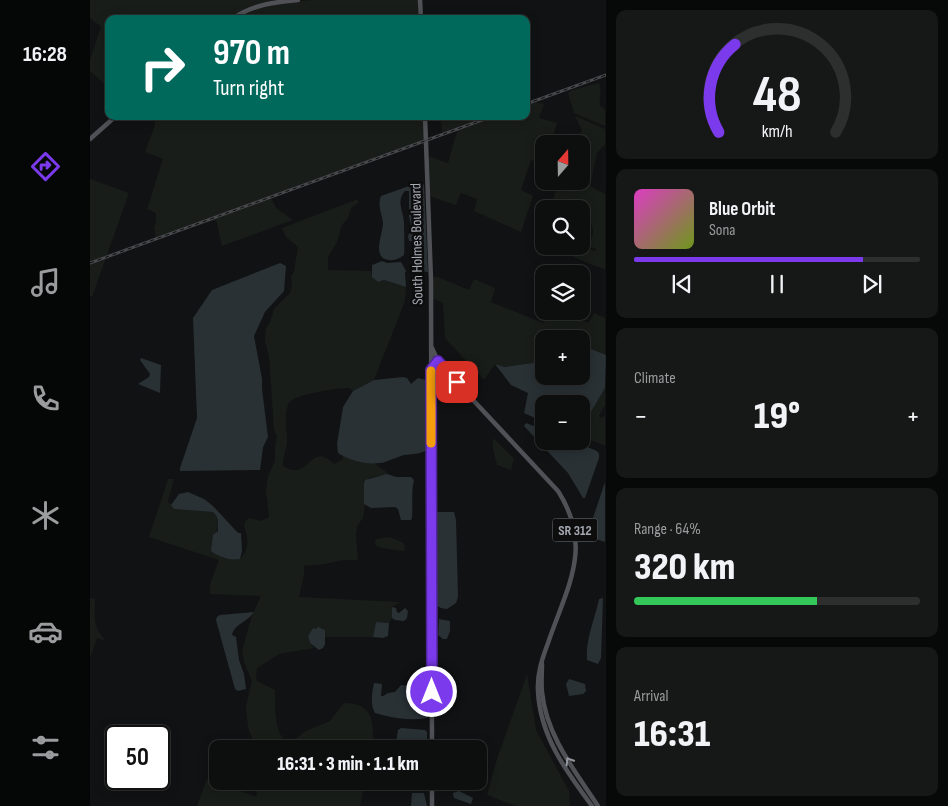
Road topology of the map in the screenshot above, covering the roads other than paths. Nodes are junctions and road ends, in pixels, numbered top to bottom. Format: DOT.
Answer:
graph roads {
  1 [pos="298,0"];
  2 [pos="420,0"];
  3 [pos="238,15"];
  4 [pos="421,15"];
  5 [pos="111,120"];
  6 [pos="425,120"];
  7 [pos="90,138"];
  8 [pos="430,344"];
  9 [pos="438,361"];
  10 [pos="431,370"];
  11 [pos="542,661"];
  12 [pos="432,740"];
  13 [pos="559,745"];
  14 [pos="552,746"];
  15 [pos="432,790"];
  16 [pos="432,806"];
  17 [pos="592,806"];
  18 [pos="598,806"];
  1 -- 3 [label="main road"];
  2 -- 4 [label="main road"];
  5 -- 7 [label="main road"];
  6 -- 8 [label="main road, South Holmes Boulevard"];
  8 -- 9 [label="main road, SR 312"];
  8 -- 10 [label="main road, South Holmes Boulevard"];
  9 -- 10 [label="main road"];
  9 -- 11 [label="main road, SR 312"];
  10 -- 12 [label="main road, South Holmes Boulevard"];
  11 -- 13 [label="main road, SR 312"];
  11 -- 14 [label="main road, SR 312"];
  13 -- 14 [label="main road"];
  18 -- 13 [label="main road, SR 312, one-way"];
  14 -- 17 [label="main road, SR 312"];
  15 -- 16 [label="main road"];
}
